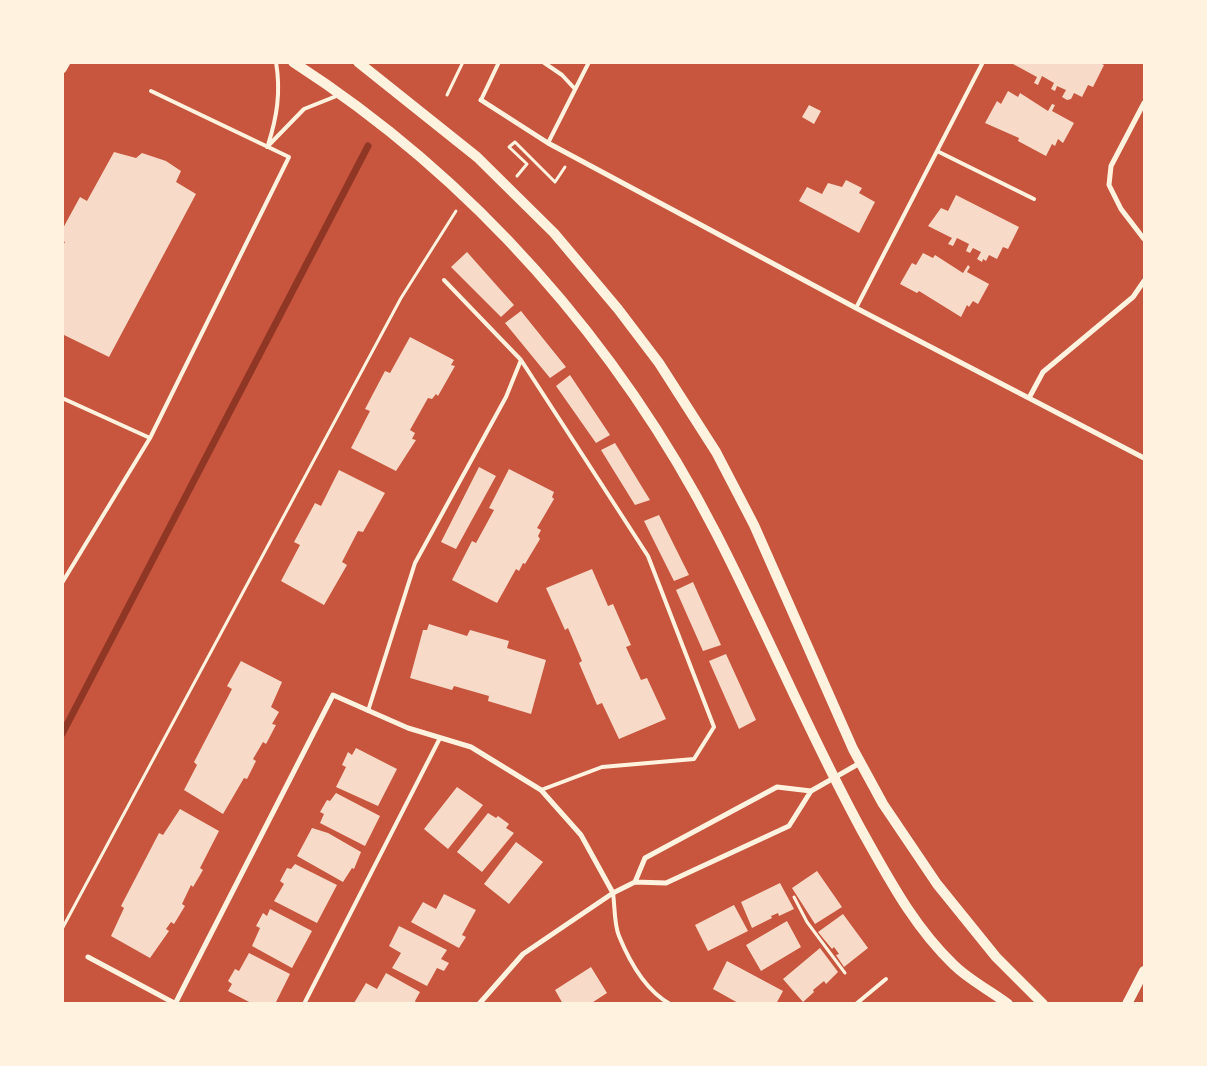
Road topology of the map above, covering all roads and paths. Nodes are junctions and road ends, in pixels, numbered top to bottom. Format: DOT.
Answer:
graph roads {
  1 [pos="66,62"];
  2 [pos="276,62"];
  3 [pos="293,62"];
  4 [pos="358,62"];
  5 [pos="463,62"];
  6 [pos="499,62"];
  7 [pos="543,62"];
  8 [pos="590,62"];
  9 [pos="983,62"];
  10 [pos="62,69"];
  11 [pos="575,89"];
  12 [pos="151,90"];
  13 [pos="341,95"];
  14 [pos="447,95"];
  15 [pos="481,100"];
  16 [pos="1144,103"];
  17 [pos="548,143"];
  18 [pos="267,147"];
  19 [pos="937,151"];
  20 [pos="572,156"];
  21 [pos="507,187"];
  22 [pos="468,199"];
  23 [pos="1034,199"];
  24 [pos="1144,239"];
  25 [pos="444,280"];
  26 [pos="1144,281"];
  27 [pos="856,308"];
  28 [pos="521,360"];
  29 [pos="62,398"];
  30 [pos="1029,398"];
  31 [pos="150,438"];
  32 [pos="1144,458"];
  33 [pos="62,583"];
  34 [pos="368,711"];
  35 [pos="440,738"];
  36 [pos="860,763"];
  37 [pos="833,777"];
  38 [pos="542,790"];
  39 [pos="811,791"];
  40 [pos="635,882"];
  41 [pos="613,893"];
  42 [pos="794,897"];
  43 [pos="62,929"];
  44 [pos="88,957"];
  45 [pos="1144,971"];
  46 [pos="844,973"];
  47 [pos="886,979"];
  48 [pos="176,1003"];
  49 [pos="304,1004"];
  50 [pos="479,1004"];
  51 [pos="670,1004"];
  52 [pos="856,1004"];
  53 [pos="1008,1004"];
  54 [pos="1043,1004"];
  55 [pos="1128,1004"];
  1 -- 10 [label="street"];
  2 -- 18 [label="lane"];
  3 -- 13 [label="main road"];
  4 -- 21 [label="main road"];
  5 -- 14 [label="path"];
  6 -- 15 [label="lane"];
  7 -- 11 [label="lane"];
  8 -- 11 [label="lane"];
  9 -- 19 [label="lane"];
  11 -- 17 [label="lane"];
  12 -- 18 [label="lane"];
  13 -- 18 [label="lane"];
  13 -- 22 [label="main road"];
  15 -- 17 [label="street"];
  16 -- 24 [label="street"];
  17 -- 20 [label="street"];
  18 -- 31 [label="lane"];
  19 -- 23 [label="lane"];
  19 -- 27 [label="lane"];
  20 -- 21 [label="path"];
  20 -- 27 [label="street"];
  21 -- 36 [label="main road"];
  22 -- 37 [label="main road"];
  22 -- 43 [label="path"];
  25 -- 28 [label="lane"];
  26 -- 30 [label="street"];
  27 -- 30 [label="street"];
  28 -- 34 [label="lane"];
  28 -- 38 [label="lane"];
  29 -- 31 [label="lane"];
  30 -- 32 [label="street"];
  31 -- 33 [label="lane"];
  34 -- 35 [label="street"];
  34 -- 48 [label="street"];
  35 -- 38 [label="street"];
  35 -- 49 [label="lane"];
  36 -- 37 [label="street"];
  36 -- 54 [label="main road"];
  37 -- 39 [label="street"];
  37 -- 53 [label="main road"];
  38 -- 41 [label="street"];
  39 -- 40 [label="street"];
  39 -- 40 [label="street"];
  40 -- 41 [label="street"];
  41 -- 50 [label="street"];
  41 -- 51 [label="lane"];
  42 -- 46 [label="path"];
  44 -- 48 [label="street"];
  45 -- 55 [label="main road"];
  47 -- 52 [label="lane"];
}
